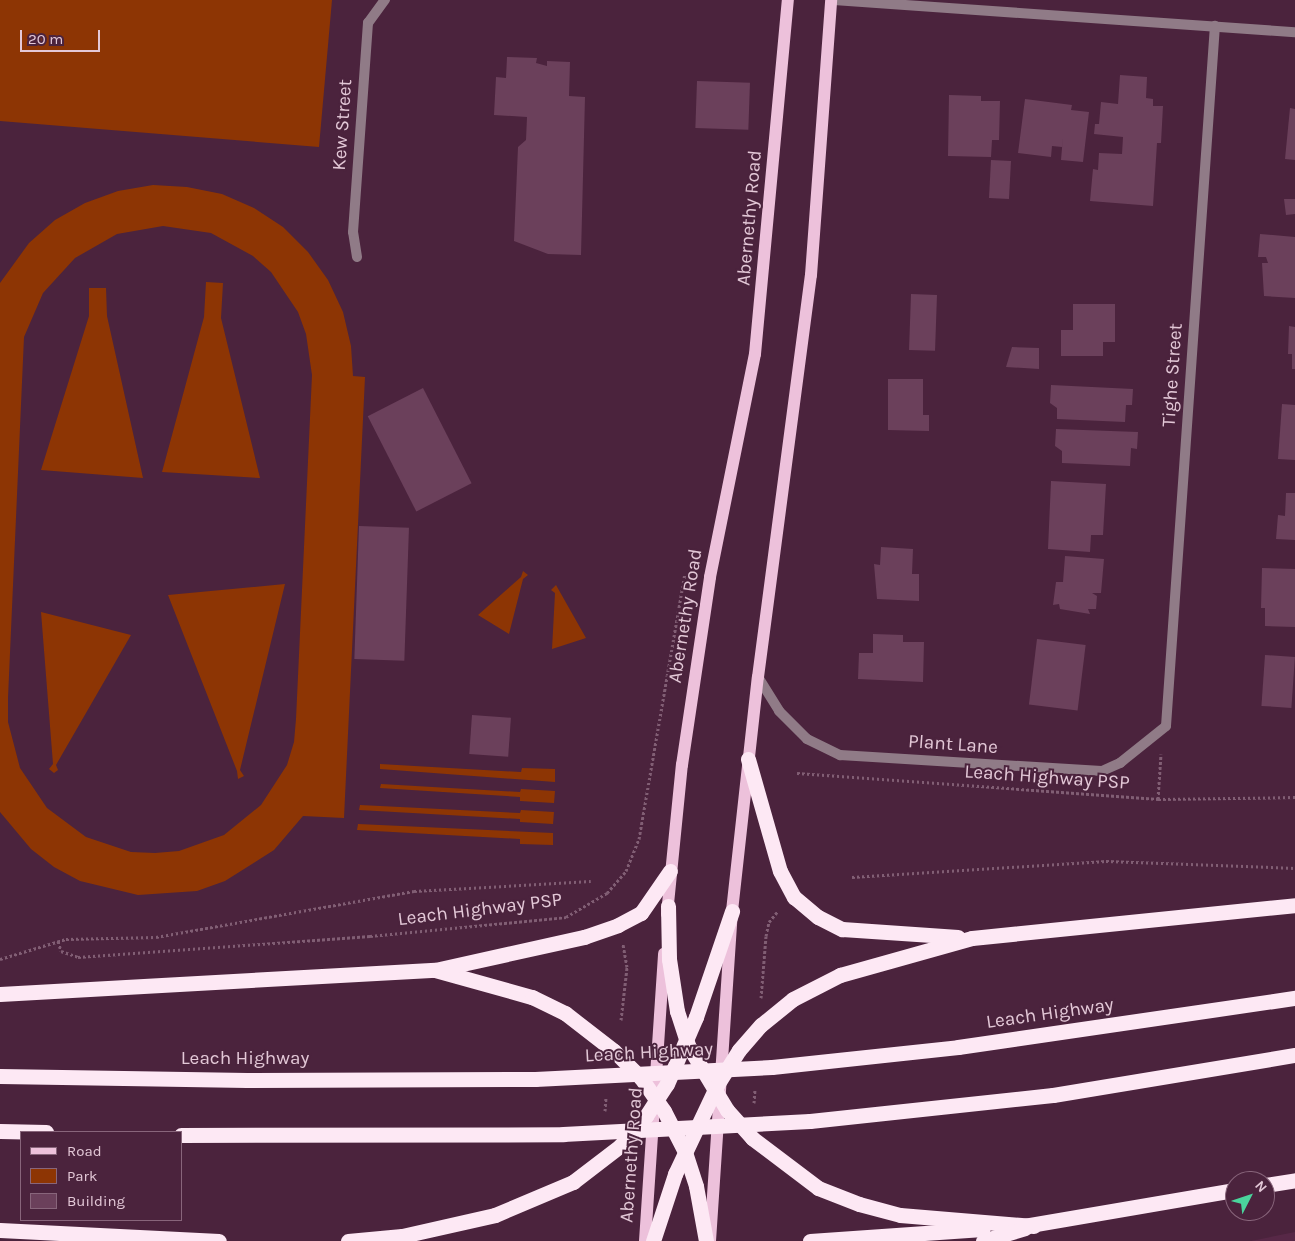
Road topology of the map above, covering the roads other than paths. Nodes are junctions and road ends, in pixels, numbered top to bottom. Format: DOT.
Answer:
graph roads {
  1 [pos="385,0"];
  2 [pos="788,0"];
  3 [pos="832,0"];
  4 [pos="1215,26"];
  5 [pos="1295,32"];
  6 [pos="356,257"];
  7 [pos="758,676"];
  8 [pos="1166,726"];
  9 [pos="748,759"];
  10 [pos="670,872"];
  11 [pos="1295,905"];
  12 [pos="668,906"];
  13 [pos="732,911"];
  14 [pos="972,938"];
  15 [pos="435,970"];
  16 [pos="0,994"];
  17 [pos="1295,998"];
  18 [pos="687,1036"];
  19 [pos="1295,1055"];
  20 [pos="0,1076"];
  21 [pos="717,1089"];
  22 [pos="655,1101"];
  23 [pos="0,1131"];
  24 [pos="20,1131"];
  25 [pos="182,1135"];
  26 [pos="685,1156"];
  27 [pos="1295,1180"];
  28 [pos="1275,1183"];
  29 [pos="1225,1192"];
  30 [pos="1034,1226"];
  31 [pos="0,1230"];
  32 [pos="219,1241"];
  33 [pos="348,1241"];
  34 [pos="645,1241"];
  35 [pos="654,1241"];
  36 [pos="706,1241"];
  37 [pos="710,1241"];
  38 [pos="810,1241"];
  39 [pos="983,1241"];
  1 -- 6 [label="street, Kew Street"];
  2 -- 10 [label="main road, Abernethy Road"];
  3 -- 4 [label="street"];
  3 -- 7 [label="main road"];
  4 -- 5 [label="street"];
  4 -- 8 [label="street, Tighe Street"];
  7 -- 8 [label="street, Plant Lane"];
  7 -- 9 [label="main road"];
  9 -- 13 [label="main road"];
  9 -- 14 [label="highway"];
  10 -- 12 [label="main road, Abernethy Road"];
  10 -- 15 [label="highway"];
  11 -- 14 [label="highway"];
  12 -- 18 [label="highway"];
  12 -- 22 [label="main road, Abernethy Road"];
  13 -- 18 [label="highway"];
  13 -- 21 [label="main road"];
  14 -- 21 [label="highway"];
  15 -- 16 [label="highway"];
  15 -- 22 [label="highway"];
  17 -- 20 [label="highway, Leach Highway"];
  18 -- 21 [label="highway"];
  18 -- 22 [label="highway"];
  19 -- 25 [label="highway"];
  21 -- 26 [label="highway"];
  21 -- 30 [label="highway"];
  21 -- 37 [label="main road"];
  22 -- 26 [label="highway"];
  22 -- 33 [label="highway"];
  22 -- 34 [label="main road, Abernethy Road"];
  23 -- 24 [label="highway"];
  26 -- 35 [label="highway"];
  26 -- 36 [label="highway"];
  27 -- 28 [label="highway"];
  29 -- 30 [label="highway"];
  30 -- 38 [label="highway"];
  30 -- 39 [label="highway"];
  31 -- 32 [label="highway"];
}
